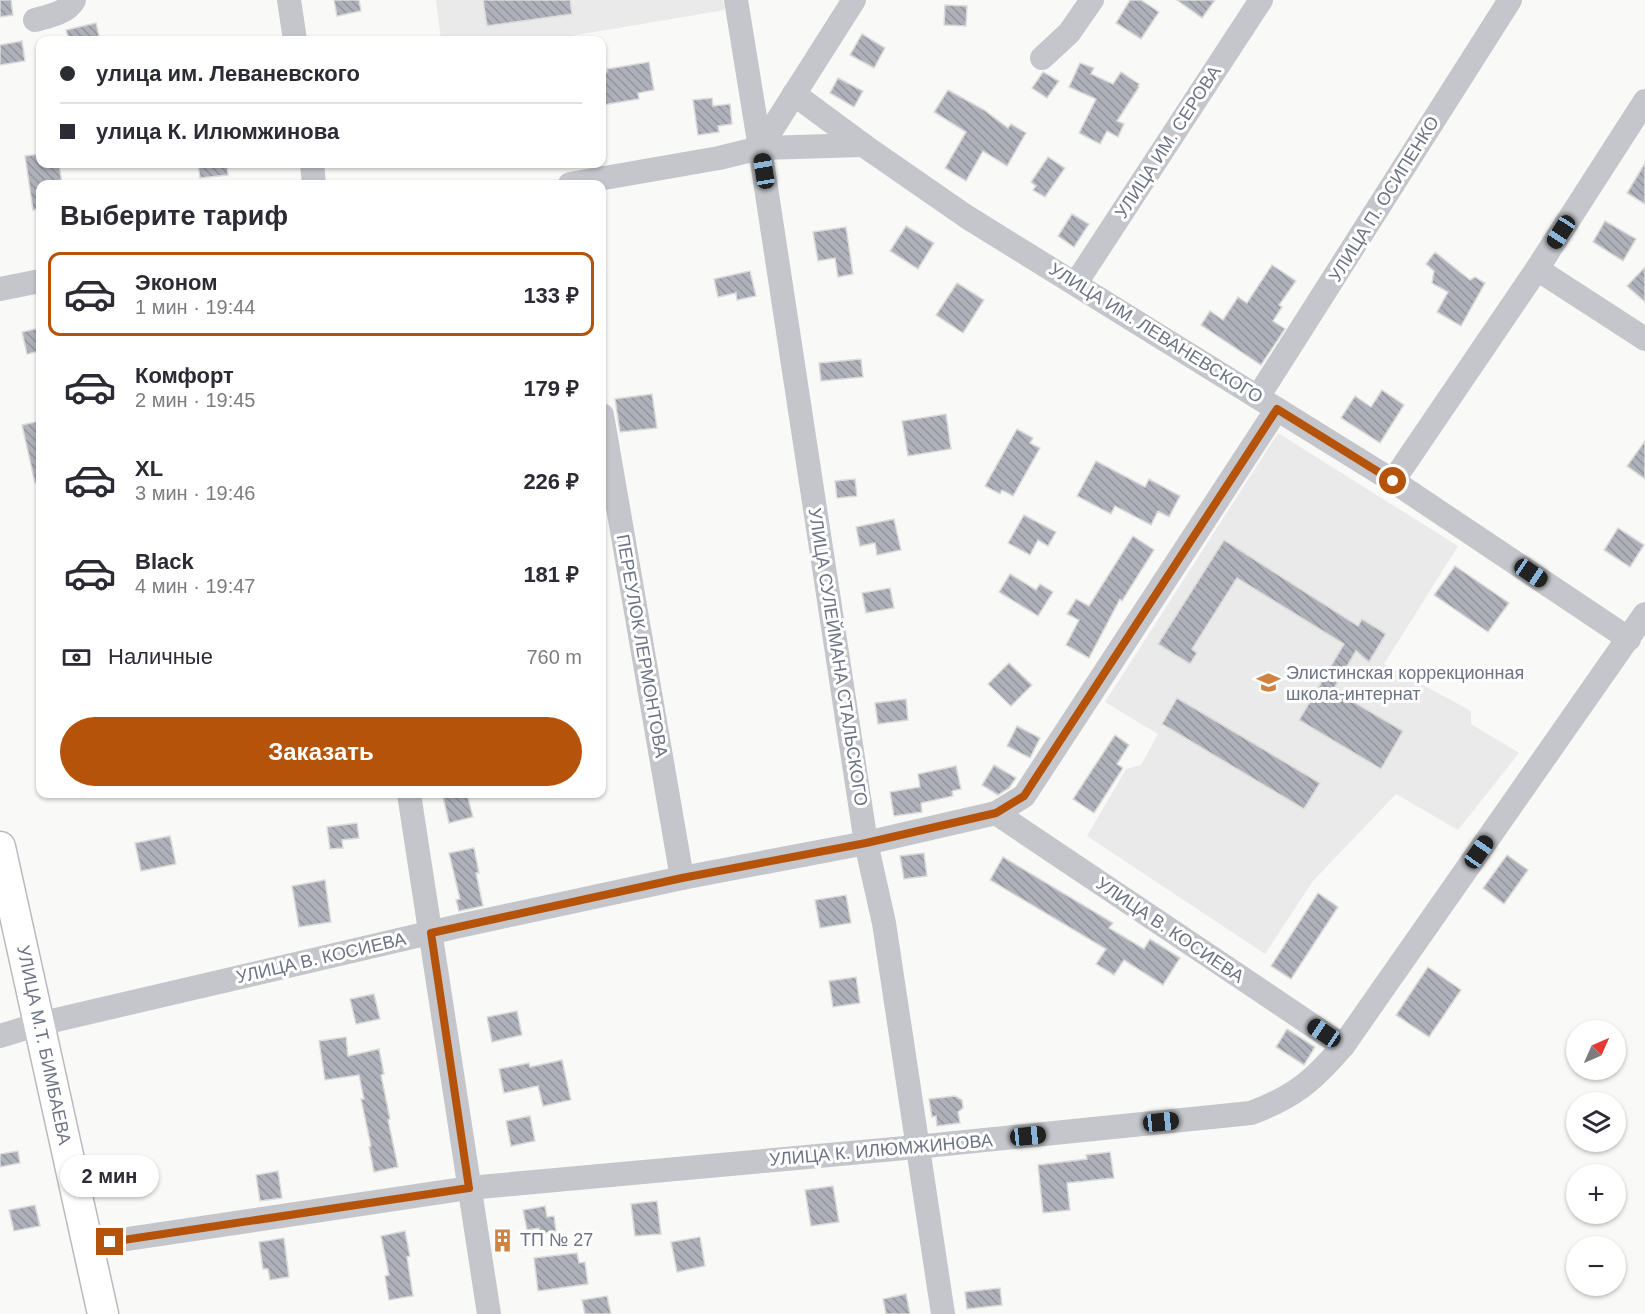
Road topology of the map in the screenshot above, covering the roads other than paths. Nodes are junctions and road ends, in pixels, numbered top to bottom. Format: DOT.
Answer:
graph roads {
  1 [pos="74,0"];
  2 [pos="289,0"];
  3 [pos="735,0"];
  4 [pos="854,0"];
  5 [pos="1092,0"];
  6 [pos="1261,0"];
  7 [pos="1510,0"];
  8 [pos="35,20"];
  9 [pos="294,36"];
  10 [pos="1042,58"];
  11 [pos="794,94"];
  12 [pos="1645,101"];
  13 [pos="863,145"];
  14 [pos="760,148"];
  15 [pos="593,180"];
  16 [pos="1537,269"];
  17 [pos="36,282"];
  18 [pos="1076,283"];
  19 [pos="0,288"];
  20 [pos="1645,339"];
  21 [pos="1267,403"];
  22 [pos="606,438"];
  23 [pos="1393,481"];
  24 [pos="1645,614"];
  25 [pos="1629,639"];
  26 [pos="411,798"];
  27 [pos="996,813"];
  28 [pos="866,843"];
  29 [pos="0,847"];
  30 [pos="682,878"];
  31 [pos="431,933"];
  32 [pos="39,1024"];
  33 [pos="0,1036"];
  34 [pos="1343,1046"];
  35 [pos="916,1147"];
  36 [pos="469,1188"];
  37 [pos="87,1245"];
  38 [pos="103,1314"];
  39 [pos="489,1314"];
  40 [pos="942,1314"];
  1 -- 8 [label="street"];
  2 -- 9 [label="street"];
  3 -- 14 [label="street, УЛИЦА СУЛЕЙМАНА СТАЛЬСКОГО"];
  4 -- 11 [label="street"];
  5 -- 10 [label="street"];
  6 -- 18 [label="street, УЛИЦА ИМ. СЕРОВА"];
  7 -- 21 [label="street, УЛИЦА П. ОСИПЕНКО"];
  11 -- 13 [label="street, УЛИЦА ИМ. ЛЕВАНЕВСКОГО"];
  11 -- 14 [label="street"];
  12 -- 16 [label="street"];
  13 -- 14 [label="street"];
  13 -- 18 [label="street, УЛИЦА ИМ. ЛЕВАНЕВСКОГО"];
  14 -- 15 [label="street"];
  14 -- 28 [label="street, УЛИЦА СУЛЕЙМАНА СТАЛЬСКОГО"];
  16 -- 20 [label="street"];
  16 -- 23 [label="street"];
  17 -- 19 [label="street"];
  18 -- 21 [label="street, УЛИЦА ИМ. ЛЕВАНЕВСКОГО"];
  21 -- 23 [label="street, УЛИЦА ИМ. ЛЕВАНЕВСКОГО"];
  21 -- 27 [label="street, УЛИЦА В. КОСИЕВА"];
  22 -- 30 [label="street, ПЕРЕУЛОК ЛЕРМОНТОВА"];
  23 -- 25 [label="street, УЛИЦА ИМ. ЛЕВАНЕВСКОГО"];
  24 -- 25 [label="street, УЛИЦА К. ИЛЮМЖИНОВА"];
  25 -- 34 [label="street, УЛИЦА К. ИЛЮМЖИНОВА"];
  26 -- 31 [label="street"];
  27 -- 28 [label="street, УЛИЦА В. КОСИЕВА"];
  27 -- 34 [label="street, УЛИЦА В. КОСИЕВА"];
  28 -- 30 [label="street, УЛИЦА В. КОСИЕВА"];
  28 -- 35 [label="street, УЛИЦА СУЛЕЙМАНА СТАЛЬСКОГО"];
  29 -- 32 [label="main road, УЛИЦА М.Т. БИМБАЕВА"];
  30 -- 31 [label="street, УЛИЦА В. КОСИЕВА"];
  31 -- 32 [label="street, УЛИЦА В. КОСИЕВА"];
  31 -- 36 [label="street"];
  32 -- 33 [label="street, УЛИЦА В. КОСИЕВА"];
  32 -- 37 [label="main road, УЛИЦА М.Т. БИМБАЕВА"];
  34 -- 35 [label="street, УЛИЦА К. ИЛЮМЖИНОВА"];
  35 -- 36 [label="street, УЛИЦА К. ИЛЮМЖИНОВА"];
  35 -- 40 [label="street, УЛИЦА СУЛЕЙМАНА СТАЛЬСКОГО"];
  36 -- 37 [label="street, УЛИЦА К. ИЛЮМЖИНОВА"];
  36 -- 39 [label="street"];
  37 -- 38 [label="main road, УЛИЦА М.Т. БИМБАЕВА"];
}
